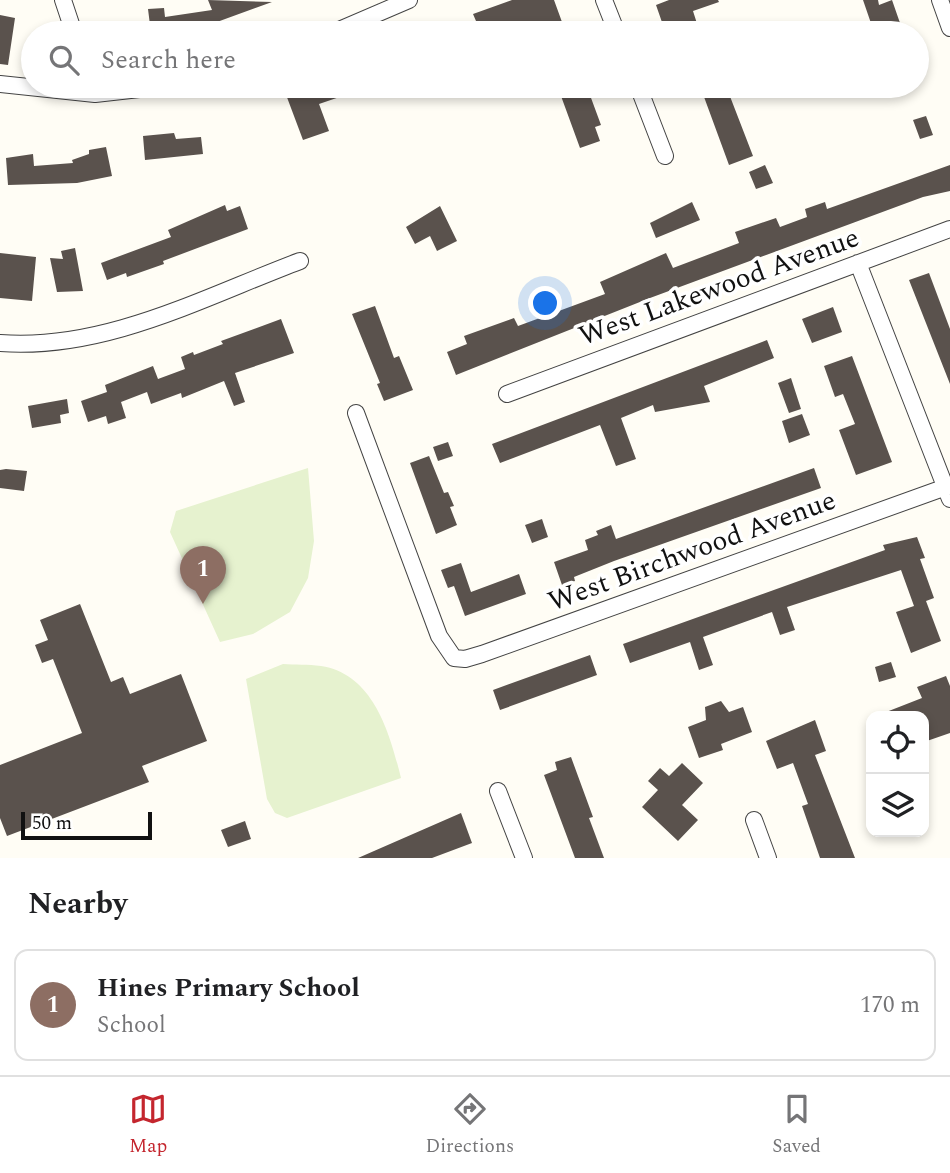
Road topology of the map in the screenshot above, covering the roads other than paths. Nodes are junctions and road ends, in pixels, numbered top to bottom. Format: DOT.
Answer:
graph roads {
  1 [pos="62,0"];
  2 [pos="410,0"];
  3 [pos="604,0"];
  4 [pos="940,0"];
  5 [pos="70,21"];
  6 [pos="360,21"];
  7 [pos="612,21"];
  8 [pos="950,28"];
  9 [pos="0,84"];
  10 [pos="21,85"];
  11 [pos="643,98"];
  12 [pos="665,156"];
  13 [pos="950,229"];
  14 [pos="300,261"];
  15 [pos="858,263"];
  16 [pos="0,343"];
  17 [pos="507,394"];
  18 [pos="356,413"];
  19 [pos="948,493"];
  20 [pos="498,791"];
  21 [pos="754,820"];
  22 [pos="524,858"];
  23 [pos="768,858"];
  1 -- 5 [label="street"];
  2 -- 6 [label="street"];
  3 -- 7 [label="street"];
  4 -- 8 [label="street"];
  9 -- 10 [label="street"];
  11 -- 12 [label="street"];
  13 -- 15 [label="street, West Lakewood Avenue"];
  14 -- 16 [label="street"];
  15 -- 17 [label="street, West Lakewood Avenue"];
  15 -- 19 [label="street"];
  18 -- 19 [label="street, West Birchwood Avenue"];
  20 -- 22 [label="street"];
  21 -- 23 [label="street"];
}
